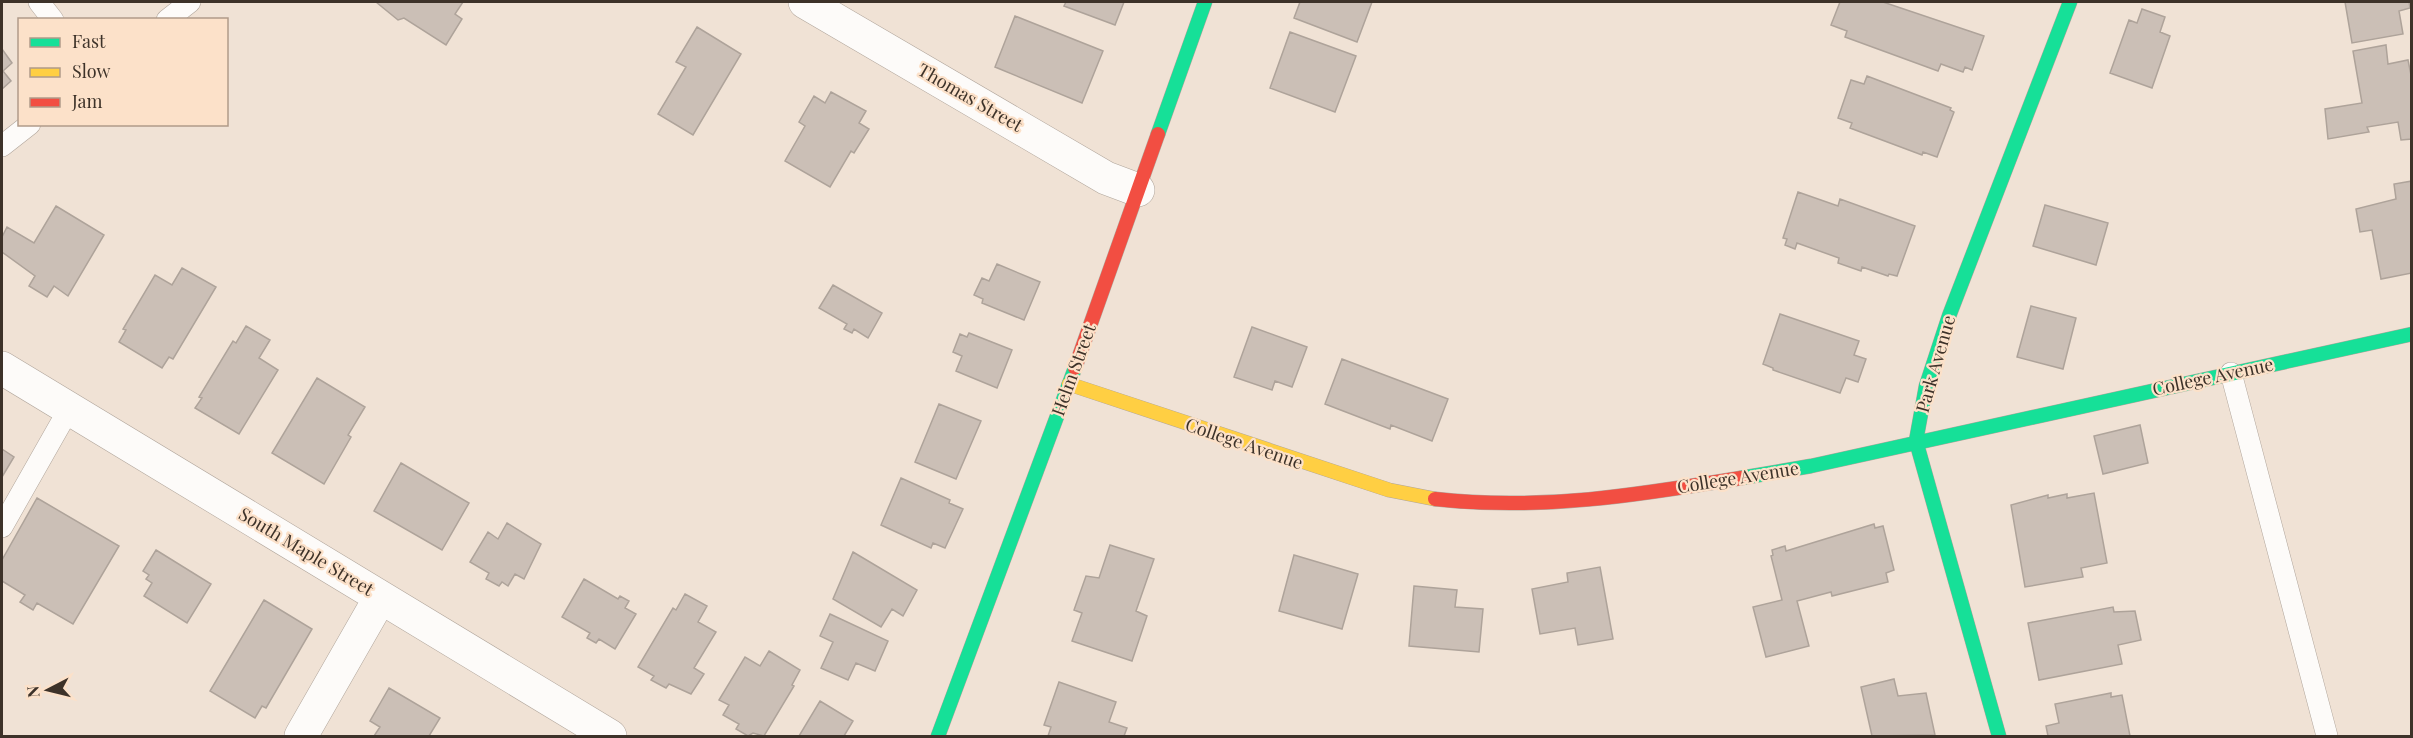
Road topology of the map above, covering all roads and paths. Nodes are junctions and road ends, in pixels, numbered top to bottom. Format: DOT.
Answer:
graph roads {
  1 [pos="39,2"];
  2 [pos="190,2"];
  3 [pos="805,2"];
  4 [pos="1205,2"];
  5 [pos="2070,2"];
  6 [pos="51,18"];
  7 [pos="170,18"];
  8 [pos="28,126"];
  9 [pos="2,147"];
  10 [pos="1138,190"];
  11 [pos="2412,334"];
  12 [pos="2,368"];
  13 [pos="2231,373"];
  14 [pos="1070,384"];
  15 [pos="69,409"];
  16 [pos="1916,441"];
  17 [pos="2,527"];
  18 [pos="380,598"];
  19 [pos="301,736"];
  20 [pos="610,736"];
  21 [pos="938,736"];
  22 [pos="1999,736"];
  23 [pos="2327,736"];
  1 -- 6 [label="lane"];
  2 -- 7 [label="lane"];
  3 -- 10 [label="street, Thomas Street"];
  4 -- 10 [label="street, Helm Street"];
  5 -- 16 [label="street, Park Avenue"];
  8 -- 9 [label="lane"];
  10 -- 14 [label="street, Helm Street"];
  11 -- 13 [label="street, College Avenue"];
  12 -- 15 [label="street, South Maple Street"];
  13 -- 16 [label="street, College Avenue"];
  13 -- 23 [label="lane"];
  14 -- 16 [label="street, College Avenue"];
  14 -- 21 [label="street, Helm Street"];
  15 -- 17 [label="lane"];
  15 -- 18 [label="street, South Maple Street"];
  16 -- 22 [label="street, Park Avenue"];
  18 -- 19 [label="street"];
  18 -- 20 [label="street, South Maple Street"];
}
